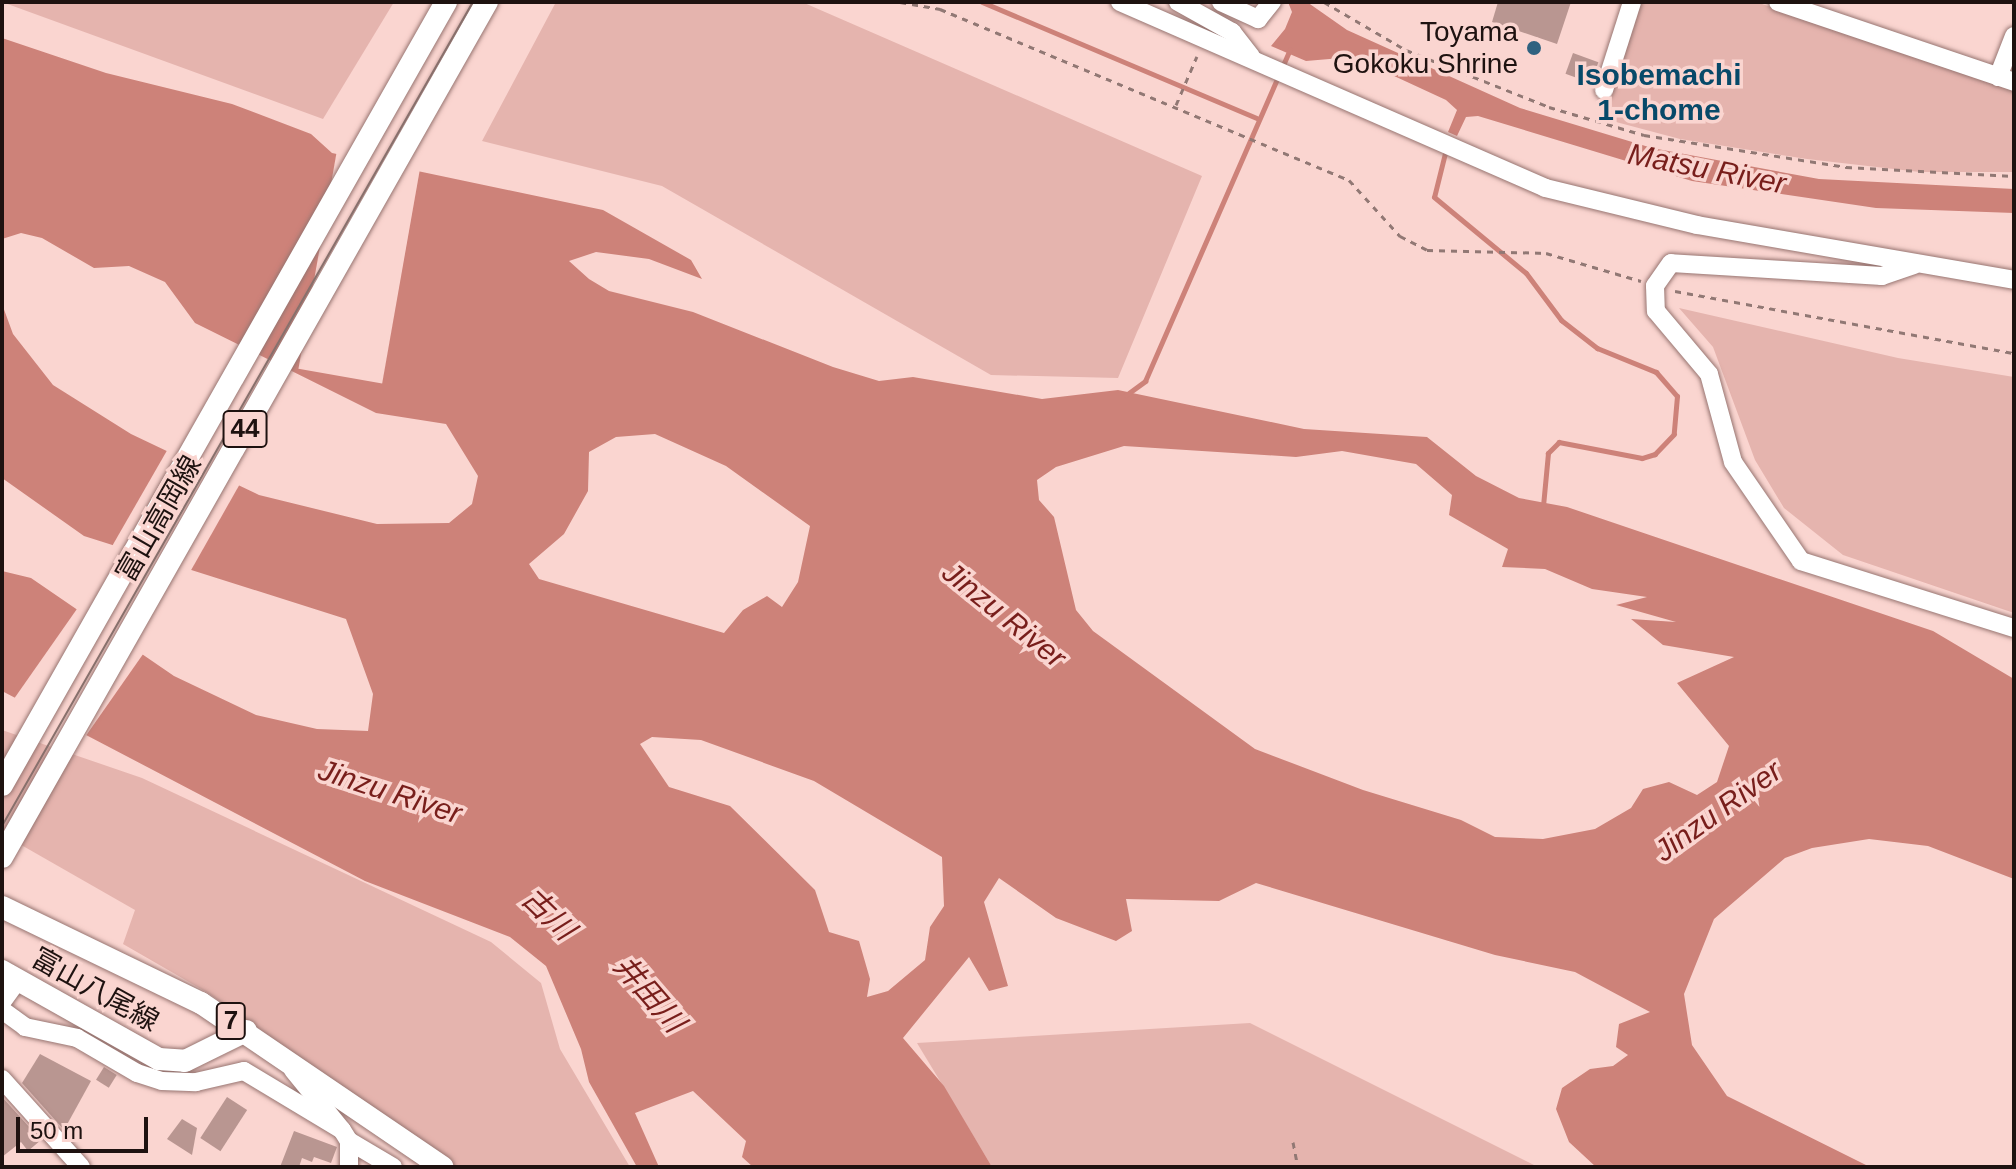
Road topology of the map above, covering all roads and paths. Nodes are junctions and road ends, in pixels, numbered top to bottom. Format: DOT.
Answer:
graph roads {
  1 [pos="446,2"];
  2 [pos="487,2"];
  3 [pos="900,2"];
  4 [pos="1120,2"];
  5 [pos="1178,2"];
  6 [pos="1221,2"];
  7 [pos="1272,2"];
  8 [pos="1324,2"];
  9 [pos="1632,2"];
  10 [pos="1778,2"];
  11 [pos="1836,11"];
  12 [pos="2014,36"];
  13 [pos="1204,38"];
  14 [pos="1253,59"];
  15 [pos="2006,79"];
  16 [pos="1604,90"];
  17 [pos="1176,105"];
  18 [pos="2014,176"];
  19 [pos="1917,264"];
  20 [pos="2014,280"];
  21 [pos="1655,286"];
  22 [pos="2014,353"];
  23 [pos="2014,628"];
  24 [pos="2,785"];
  25 [pos="2,857"];
  26 [pos="2,907"];
  27 [pos="9,976"];
  28 [pos="2,1002"];
  29 [pos="2,1010"];
  30 [pos="246,1031"];
  31 [pos="282,1055"];
  32 [pos="2,1079"];
  33 [pos="346,1135"];
  34 [pos="1293,1142"];
  35 [pos="81,1167"];
  36 [pos="349,1167"];
  37 [pos="393,1167"];
  38 [pos="442,1167"];
  39 [pos="1298,1167"];
  1 -- 24 [label="main road, 富山高岡線 / 44"];
  2 -- 25 [label="main road, 富山高岡線 / 44"];
  3 -- 17 [label="path"];
  4 -- 13 [label="street"];
  5 -- 14 [label="street"];
  6 -- 7 [label="street"];
  8 -- 18 [label="path"];
  9 -- 16 [label="street"];
  10 -- 11 [label="street"];
  11 -- 15 [label="street"];
  12 -- 15 [label="street"];
  13 -- 14 [label="street"];
  13 -- 17 [label="path"];
  14 -- 19 [label="street"];
  17 -- 21 [label="path"];
  19 -- 20 [label="street"];
  19 -- 21 [label="street"];
  21 -- 22 [label="path"];
  21 -- 23 [label="street"];
  26 -- 30 [label="main road, 富山八尾線 / 7"];
  27 -- 28 [label="street"];
  27 -- 30 [label="main road, 富山八尾線 / 7"];
  29 -- 33 [label="street"];
  30 -- 31 [label="main road, 富山八尾線 / 7"];
  31 -- 33 [label="street"];
  31 -- 38 [label="main road, 富山八尾線 / 7"];
  32 -- 35 [label="street"];
  33 -- 36 [label="street"];
  33 -- 37 [label="street"];
  34 -- 39 [label="path"];
}
